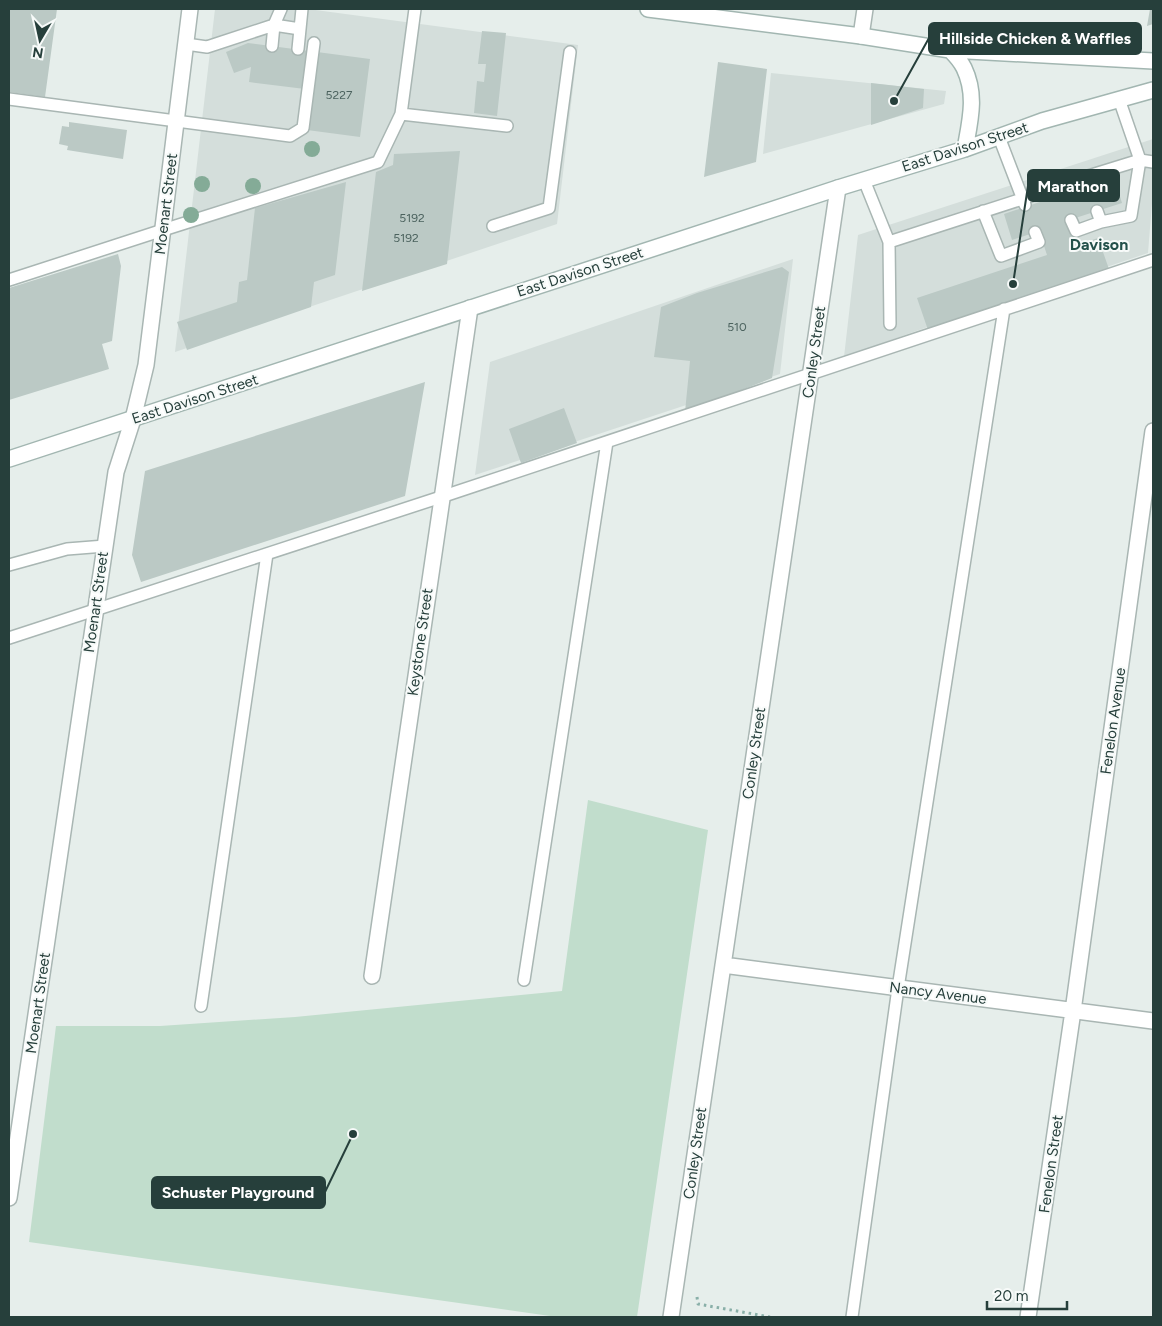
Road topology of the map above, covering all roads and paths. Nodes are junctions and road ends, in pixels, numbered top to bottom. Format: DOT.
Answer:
graph roads {
  1 [pos="190,9"];
  2 [pos="281,9"];
  3 [pos="302,9"];
  4 [pos="415,9"];
  5 [pos="648,9"];
  6 [pos="865,9"];
  7 [pos="274,25"];
  8 [pos="300,29"];
  9 [pos="861,36"];
  10 [pos="314,43"];
  11 [pos="186,44"];
  12 [pos="272,46"];
  13 [pos="298,49"];
  14 [pos="950,50"];
  15 [pos="570,52"];
  16 [pos="1153,61"];
  17 [pos="1153,90"];
  18 [pos="9,99"];
  19 [pos="1119,99"];
  20 [pos="401,114"];
  21 [pos="177,121"];
  22 [pos="507,126"];
  23 [pos="999,137"];
  24 [pos="965,149"];
  25 [pos="1140,160"];
  26 [pos="1153,162"];
  27 [pos="864,180"];
  28 [pos="838,188"];
  29 [pos="1024,202"];
  30 [pos="983,211"];
  31 [pos="493,226"];
  32 [pos="1072,228"];
  33 [pos="163,230"];
  34 [pos="1039,239"];
  35 [pos="889,242"];
  36 [pos="1153,260"];
  37 [pos="9,280"];
  38 [pos="470,308"];
  39 [pos="1004,309"];
  40 [pos="890,324"];
  41 [pos="811,374"];
  42 [pos="133,419"];
  43 [pos="1153,431"];
  44 [pos="607,442"];
  45 [pos="9,459"];
  46 [pos="442,497"];
  47 [pos="105,546"];
  48 [pos="267,554"];
  49 [pos="9,565"];
  50 [pos="95,611"];
  51 [pos="9,638"];
  52 [pos="723,965"];
  53 [pos="372,976"];
  54 [pos="524,980"];
  55 [pos="898,988"];
  56 [pos="201,1006"];
  57 [pos="1073,1011"];
  58 [pos="1153,1021"];
  59 [pos="9,1198"];
  60 [pos="675,1288"];
  61 [pos="671,1317"];
  62 [pos="770,1317"];
  63 [pos="852,1317"];
  64 [pos="1028,1317"];
  1 -- 11 [label="street, Moenart Street"];
  2 -- 7 [label="lane"];
  3 -- 8 [label="lane"];
  4 -- 20 [label="lane"];
  5 -- 9 [label="street"];
  6 -- 9 [label="street"];
  7 -- 8 [label="lane"];
  7 -- 11 [label="lane"];
  7 -- 12 [label="lane"];
  8 -- 13 [label="lane"];
  9 -- 14 [label="street"];
  10 -- 21 [label="lane"];
  11 -- 21 [label="street, Moenart Street"];
  14 -- 16 [label="street"];
  14 -- 24 [label="street"];
  15 -- 31 [label="lane"];
  17 -- 19 [label="street, East Davison Street"];
  18 -- 21 [label="lane"];
  19 -- 23 [label="street, East Davison Street"];
  19 -- 25 [label="lane"];
  20 -- 22 [label="lane"];
  20 -- 33 [label="lane"];
  21 -- 33 [label="street, Moenart Street"];
  23 -- 24 [label="street, East Davison Street"];
  23 -- 29 [label="lane"];
  24 -- 27 [label="street, East Davison Street"];
  25 -- 26 [label="lane"];
  25 -- 29 [label="lane"];
  25 -- 32 [label="lane"];
  27 -- 28 [label="street, East Davison Street"];
  27 -- 35 [label="lane"];
  28 -- 38 [label="street, East Davison Street"];
  28 -- 41 [label="street, Conley Street"];
  29 -- 30 [label="lane"];
  30 -- 34 [label="lane"];
  30 -- 35 [label="lane"];
  33 -- 37 [label="lane"];
  33 -- 42 [label="street, Moenart Street"];
  35 -- 40 [label="lane"];
  36 -- 39 [label="lane"];
  38 -- 42 [label="street, East Davison Street"];
  38 -- 46 [label="street, Keystone Street"];
  39 -- 41 [label="lane"];
  39 -- 55 [label="lane"];
  41 -- 44 [label="lane"];
  41 -- 52 [label="street, Conley Street"];
  42 -- 45 [label="street, East Davison Street"];
  42 -- 47 [label="street, Moenart Street"];
  43 -- 57 [label="street, Fenelon Avenue"];
  44 -- 46 [label="lane"];
  44 -- 54 [label="lane"];
  46 -- 48 [label="lane"];
  46 -- 53 [label="street, Keystone Street"];
  47 -- 49 [label="lane"];
  47 -- 50 [label="street, Moenart Street"];
  48 -- 50 [label="lane"];
  48 -- 56 [label="lane"];
  50 -- 51 [label="lane"];
  50 -- 59 [label="street, Moenart Street"];
  52 -- 55 [label="street, Nancy Avenue"];
  52 -- 60 [label="street, Conley Street"];
  55 -- 57 [label="street, Nancy Avenue"];
  55 -- 63 [label="lane"];
  57 -- 58 [label="street, Nancy Avenue"];
  57 -- 64 [label="street, Fenelon Street"];
  60 -- 61 [label="street, Conley Street"];
  60 -- 62 [label="path"];
}
